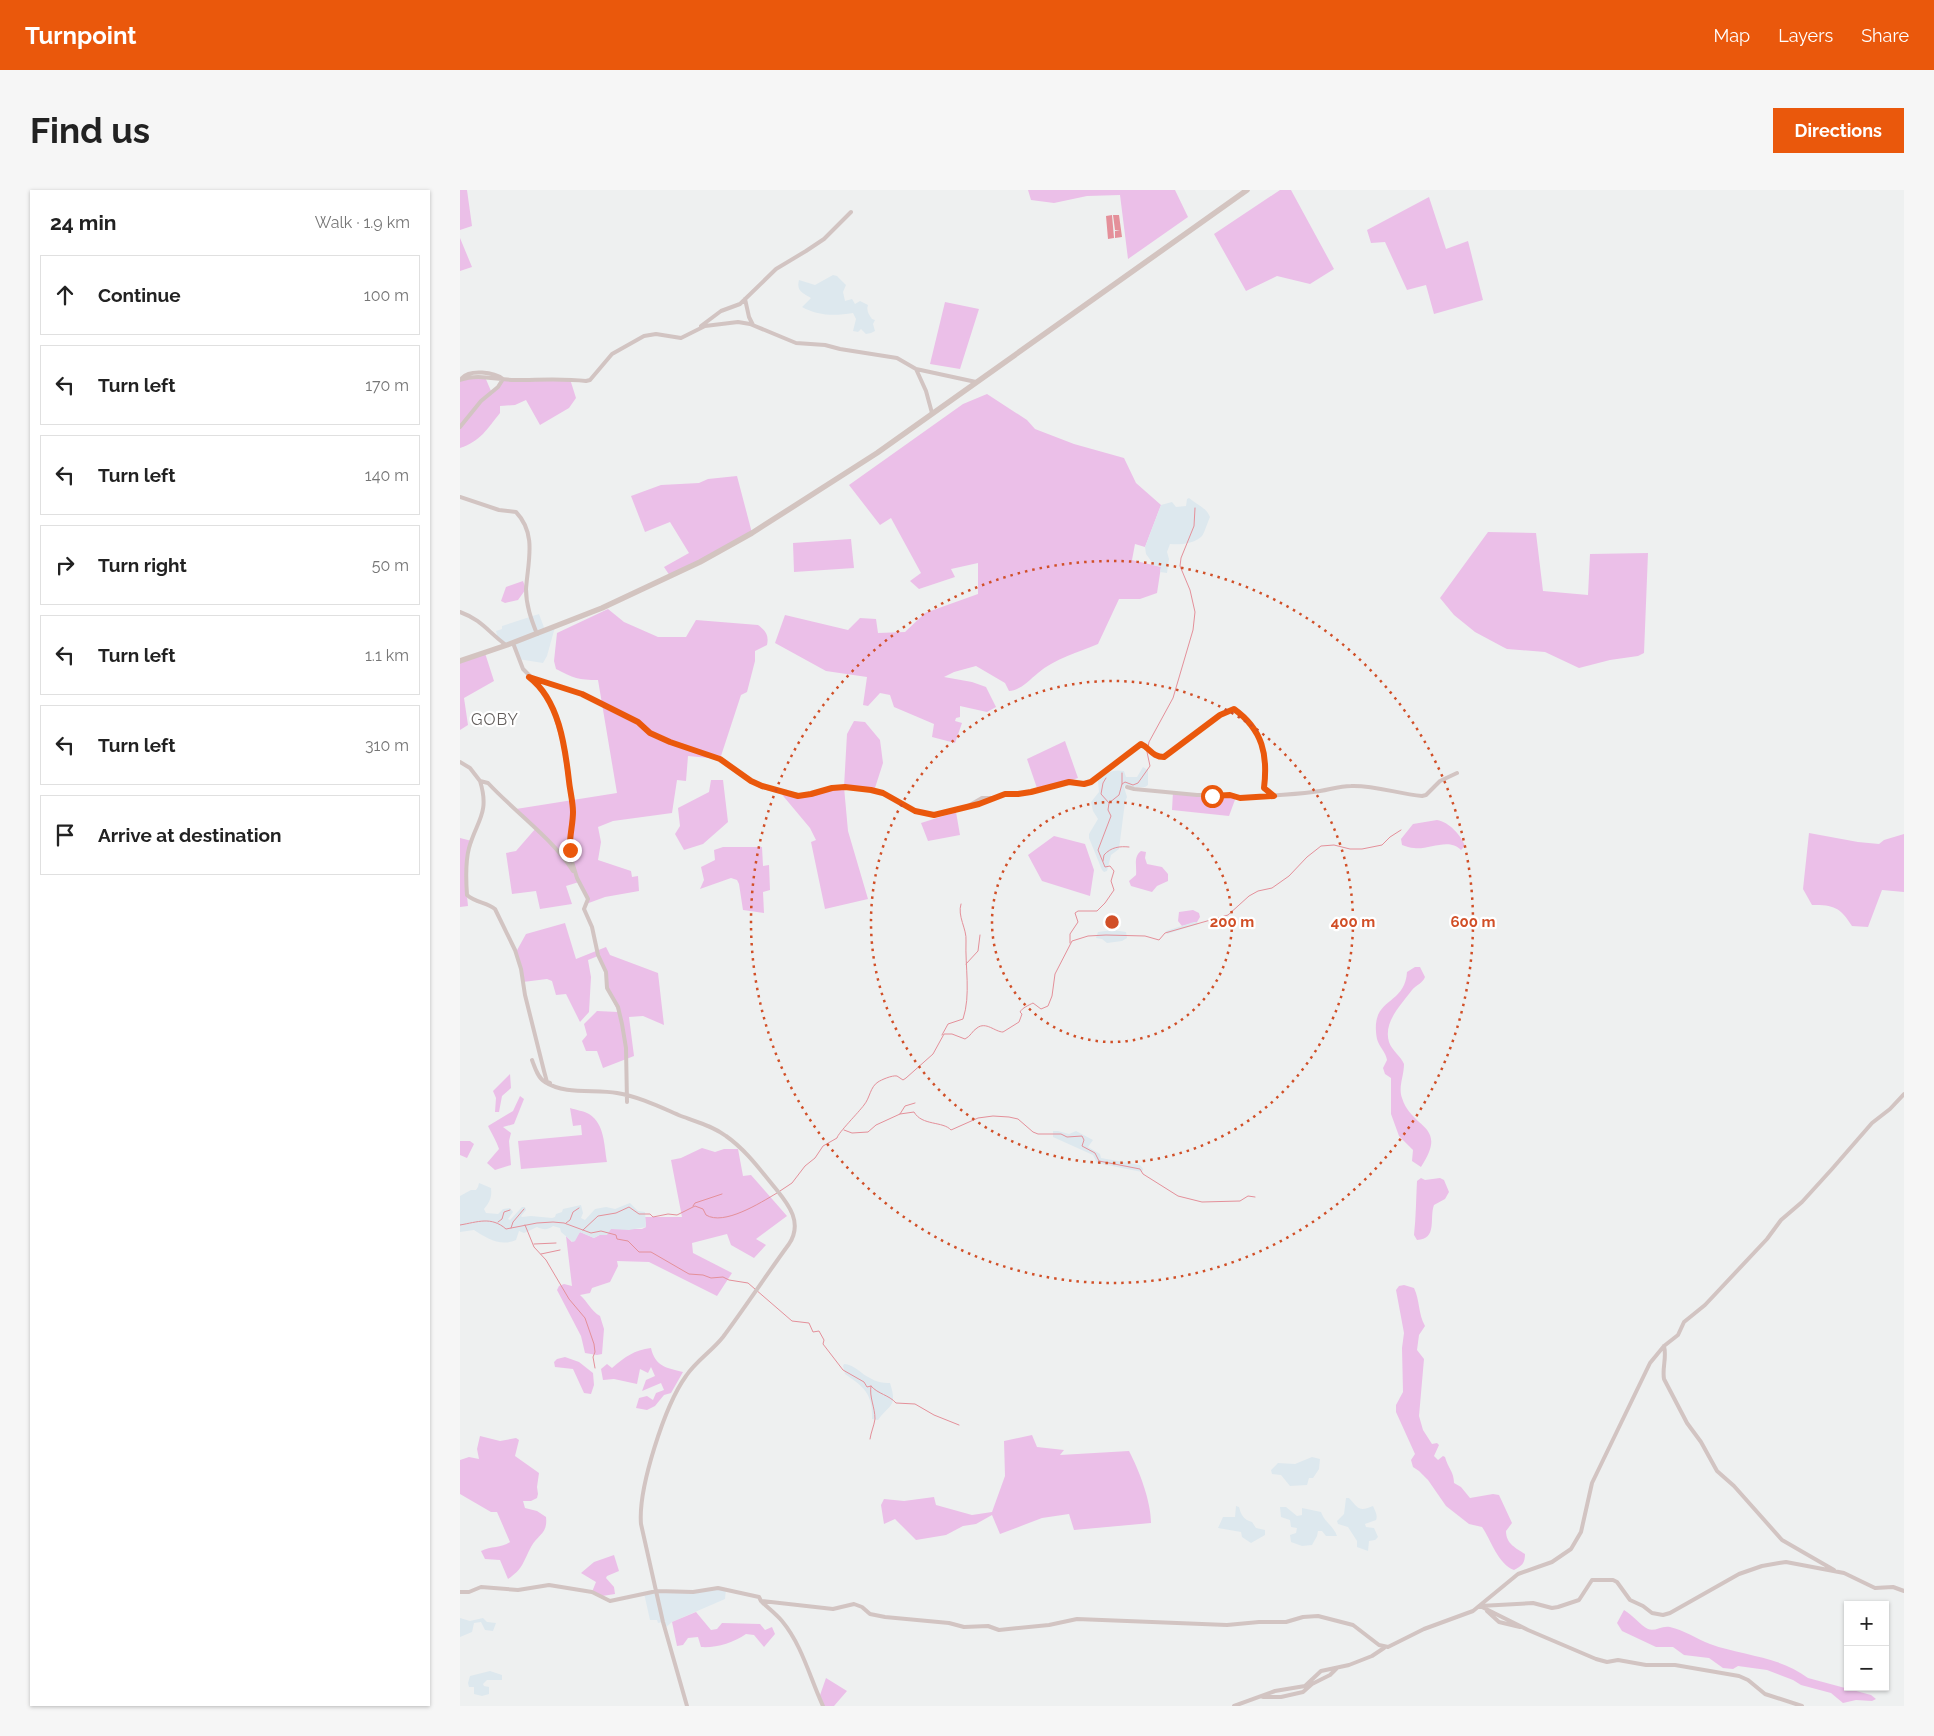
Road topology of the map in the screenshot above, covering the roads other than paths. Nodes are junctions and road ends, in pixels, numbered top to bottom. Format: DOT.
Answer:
graph roads {
  1 [pos="1247,190"];
  2 [pos="851,212"];
  3 [pos="745,299"];
  4 [pos="753,325"];
  5 [pos="698,329"];
  6 [pos="916,369"];
  7 [pos="503,379"];
  8 [pos="460,380"];
  9 [pos="976,382"];
  10 [pos="932,413"];
  11 [pos="460,427"];
  12 [pos="460,497"];
  13 [pos="460,612"];
  14 [pos="537,634"];
  15 [pos="510,644"];
  16 [pos="460,661"];
  17 [pos="529,677"];
  18 [pos="460,762"];
  19 [pos="1457,773"];
  20 [pos="480,781"];
  21 [pos="1127,787"];
  22 [pos="1274,796"];
  23 [pos="577,878"];
  24 [pos="532,1060"];
  25 [pos="553,1085"];
  26 [pos="1904,1094"];
  27 [pos="626,1095"];
  28 [pos="627,1102"];
  29 [pos="1664,1346"];
  30 [pos="1844,1573"];
  31 [pos="657,1591"];
  32 [pos="1904,1591"];
  33 [pos="460,1592"];
  34 [pos="761,1601"];
  35 [pos="1482,1607"];
  36 [pos="1384,1648"];
  37 [pos="1338,1667"];
  38 [pos="1258,1697"];
  39 [pos="687,1706"];
  40 [pos="823,1706"];
  41 [pos="1234,1706"];
  42 [pos="1802,1706"];
  1 -- 9 [label="main road"];
  2 -- 3 [label="street"];
  3 -- 4 [label="street"];
  3 -- 5 [label="street"];
  4 -- 5 [label="street"];
  4 -- 6 [label="street"];
  5 -- 7 [label="street"];
  6 -- 9 [label="street"];
  6 -- 10 [label="street"];
  7 -- 8 [label="street"];
  7 -- 11 [label="street"];
  9 -- 10 [label="main road"];
  10 -- 14 [label="main road"];
  12 -- 14 [label="street"];
  13 -- 15 [label="street"];
  14 -- 15 [label="main road"];
  15 -- 16 [label="main road"];
  15 -- 17 [label="street"];
  17 -- 22 [label="street"];
  17 -- 23 [label="street"];
  18 -- 20 [label="street"];
  19 -- 22 [label="street"];
  20 -- 23 [label="street"];
  20 -- 25 [label="street"];
  21 -- 22 [label="street"];
  23 -- 27 [label="street"];
  24 -- 25 [label="street"];
  25 -- 27 [label="street"];
  26 -- 29 [label="street"];
  27 -- 28 [label="street"];
  27 -- 31 [label="street"];
  29 -- 30 [label="street"];
  29 -- 35 [label="street"];
  30 -- 32 [label="street"];
  30 -- 35 [label="street"];
  31 -- 33 [label="street"];
  31 -- 34 [label="street"];
  31 -- 39 [label="street"];
  34 -- 36 [label="street"];
  34 -- 40 [label="street"];
  35 -- 36 [label="street"];
  35 -- 42 [label="street"];
  36 -- 37 [label="street"];
  37 -- 38 [label="street"];
  37 -- 38 [label="street"];
  38 -- 41 [label="street"];
}
